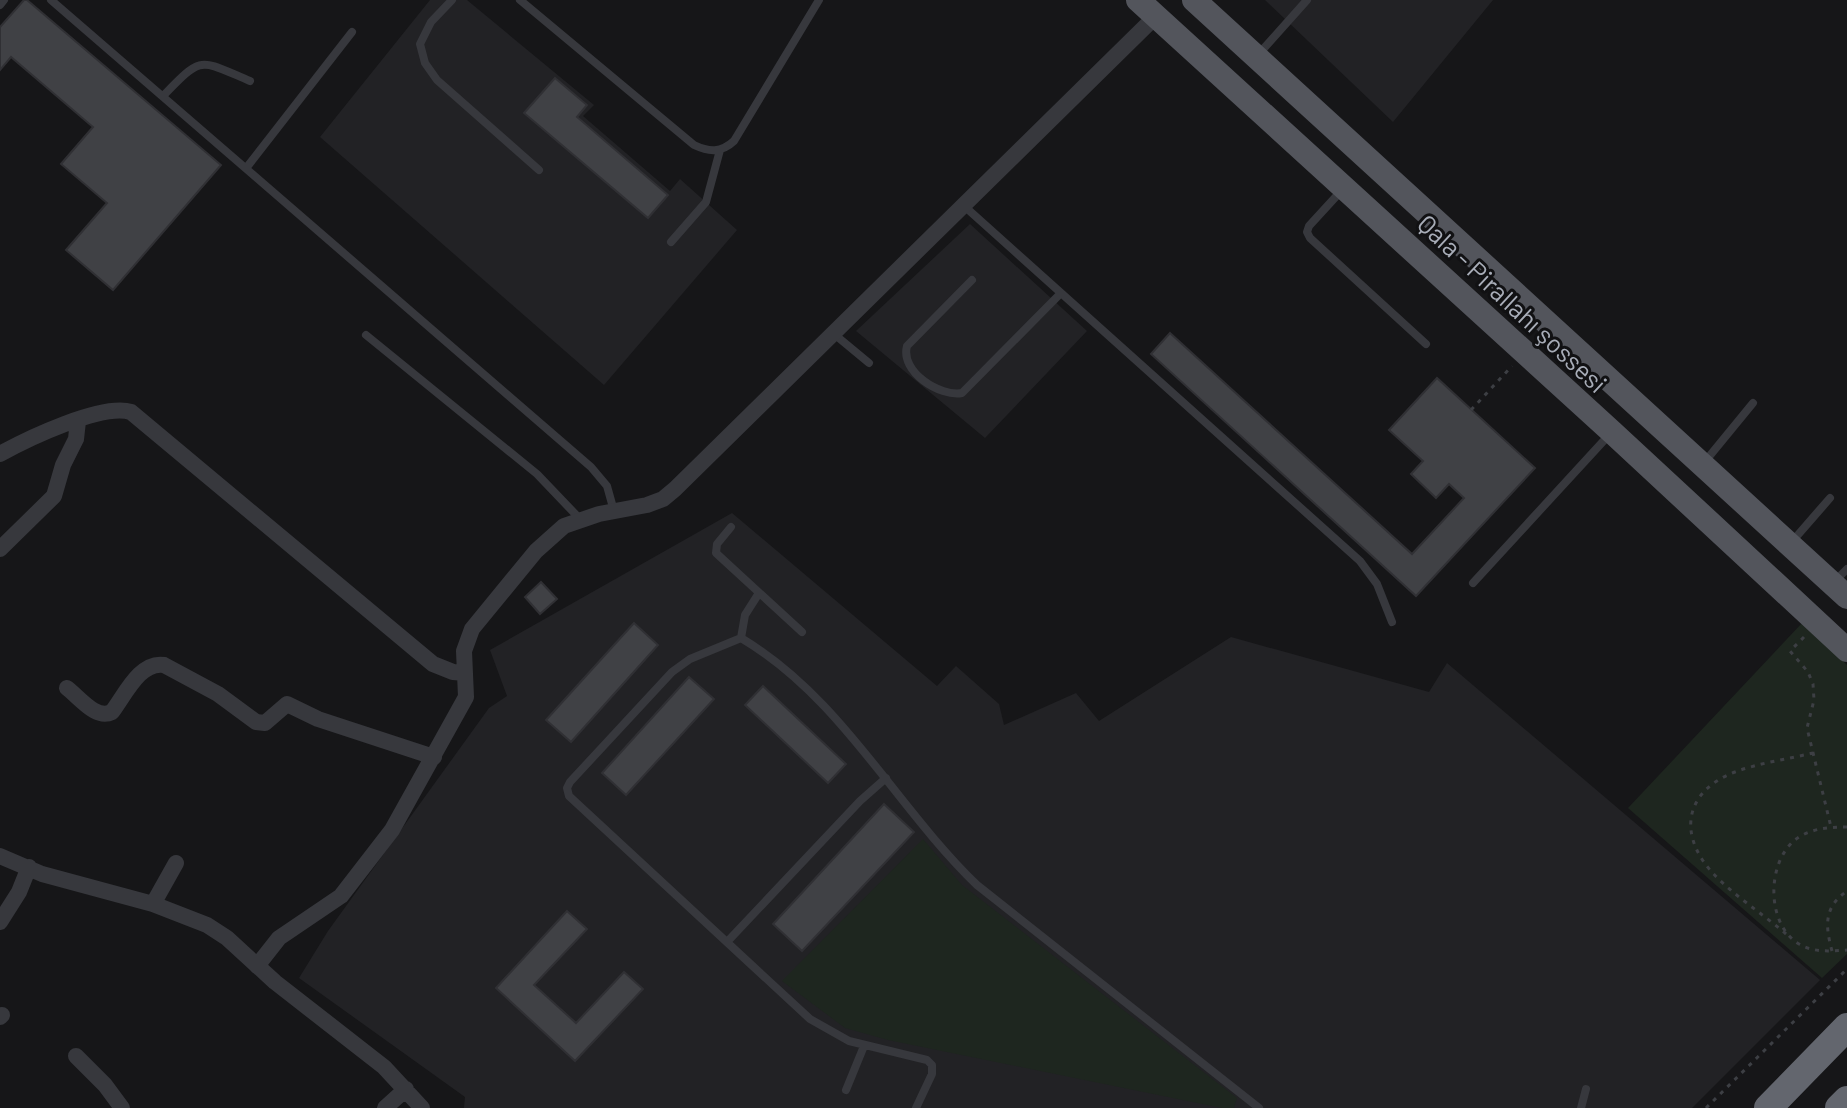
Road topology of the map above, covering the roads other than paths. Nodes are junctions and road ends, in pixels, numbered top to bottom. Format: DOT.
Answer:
graph roads {
  1 [pos="4,0"];
  2 [pos="51,0"];
  3 [pos="452,0"];
  4 [pos="520,0"];
  5 [pos="819,0"];
  6 [pos="1194,0"];
  7 [pos="1307,0"];
  8 [pos="0,5"];
  9 [pos="1147,8"];
  10 [pos="352,32"];
  11 [pos="1256,56"];
  12 [pos="250,81"];
  13 [pos="163,96"];
  14 [pos="720,150"];
  15 [pos="247,167"];
  16 [pos="539,170"];
  17 [pos="1345,187"];
  18 [pos="963,205"];
  19 [pos="671,242"];
  20 [pos="972,280"];
  21 [pos="1060,294"];
  22 [pos="833,333"];
  23 [pos="366,335"];
  24 [pos="1426,344"];
  25 [pos="869,363"];
  26 [pos="1753,403"];
  27 [pos="78,421"];
  28 [pos="1612,432"];
  29 [pos="0,454"];
  30 [pos="1702,464"];
  31 [pos="1830,498"];
  32 [pos="614,511"];
  33 [pos="580,519"];
  34 [pos="731,527"];
  35 [pos="1790,545"];
  36 [pos="0,549"];
  37 [pos="1473,583"];
  38 [pos="1842,583"];
  39 [pos="759,593"];
  40 [pos="1392,622"];
  41 [pos="802,632"];
  42 [pos="741,638"];
  43 [pos="1847,650"];
  44 [pos="465,673"];
  45 [pos="67,688"];
  46 [pos="434,757"];
  47 [pos="886,778"];
  48 [pos="0,856"];
  49 [pos="176,863"];
  50 [pos="29,867"];
  51 [pos="153,904"];
  52 [pos="0,922"];
  53 [pos="727,942"];
  54 [pos="257,966"];
  55 [pos="1847,1027"];
  56 [pos="864,1046"];
  57 [pos="76,1056"];
  58 [pos="406,1089"];
  59 [pos="1586,1089"];
  60 [pos="846,1090"];
  61 [pos="1847,1100"];
  62 [pos="122,1108"];
  63 [pos="385,1108"];
  64 [pos="422,1108"];
  65 [pos="916,1108"];
  66 [pos="1259,1108"];
  67 [pos="1581,1108"];
  68 [pos="1768,1108"];
  69 [pos="1839,1108"];
  1 -- 8 [label="lane"];
  2 -- 13 [label="lane"];
  3 -- 16 [label="lane"];
  4 -- 14 [label="lane"];
  5 -- 14 [label="lane"];
  6 -- 11 [label="main road, Qala - Pirallahı şossesi"];
  7 -- 11 [label="lane"];
  9 -- 17 [label="main road, Qala - Pirallahı şossesi"];
  9 -- 18 [label="street"];
  10 -- 15 [label="lane"];
  11 -- 30 [label="main road, Qala - Pirallahı şossesi"];
  12 -- 13 [label="lane"];
  13 -- 15 [label="lane"];
  14 -- 19 [label="lane"];
  15 -- 32 [label="lane"];
  17 -- 24 [label="lane"];
  17 -- 28 [label="main road, Qala - Pirallahı şossesi"];
  18 -- 21 [label="lane"];
  18 -- 22 [label="street"];
  20 -- 21 [label="lane"];
  21 -- 40 [label="lane"];
  22 -- 25 [label="lane"];
  22 -- 32 [label="street"];
  23 -- 33 [label="lane"];
  26 -- 30 [label="lane"];
  27 -- 29 [label="street"];
  27 -- 36 [label="street"];
  27 -- 44 [label="street"];
  28 -- 37 [label="lane"];
  28 -- 43 [label="main road, Qala - Pirallahı şossesi"];
  30 -- 35 [label="main road, Qala - Pirallahı şossesi"];
  31 -- 35 [label="lane"];
  32 -- 33 [label="street"];
  33 -- 44 [label="street"];
  34 -- 39 [label="lane"];
  35 -- 38 [label="main road, Qala - Pirallahı şossesi"];
  39 -- 41 [label="lane"];
  39 -- 42 [label="lane"];
  42 -- 47 [label="lane"];
  42 -- 53 [label="lane"];
  44 -- 46 [label="street"];
  45 -- 46 [label="street"];
  46 -- 54 [label="street"];
  47 -- 53 [label="lane"];
  47 -- 66 [label="lane"];
  48 -- 50 [label="street"];
  49 -- 51 [label="street"];
  50 -- 51 [label="street"];
  50 -- 52 [label="street"];
  51 -- 54 [label="street"];
  53 -- 56 [label="lane"];
  54 -- 58 [label="street"];
  55 -- 68 [label="highway"];
  56 -- 60 [label="lane"];
  56 -- 65 [label="lane"];
  57 -- 62 [label="street"];
  58 -- 63 [label="street"];
  58 -- 64 [label="street"];
  59 -- 67 [label="lane"];
  61 -- 69 [label="highway"];
}
